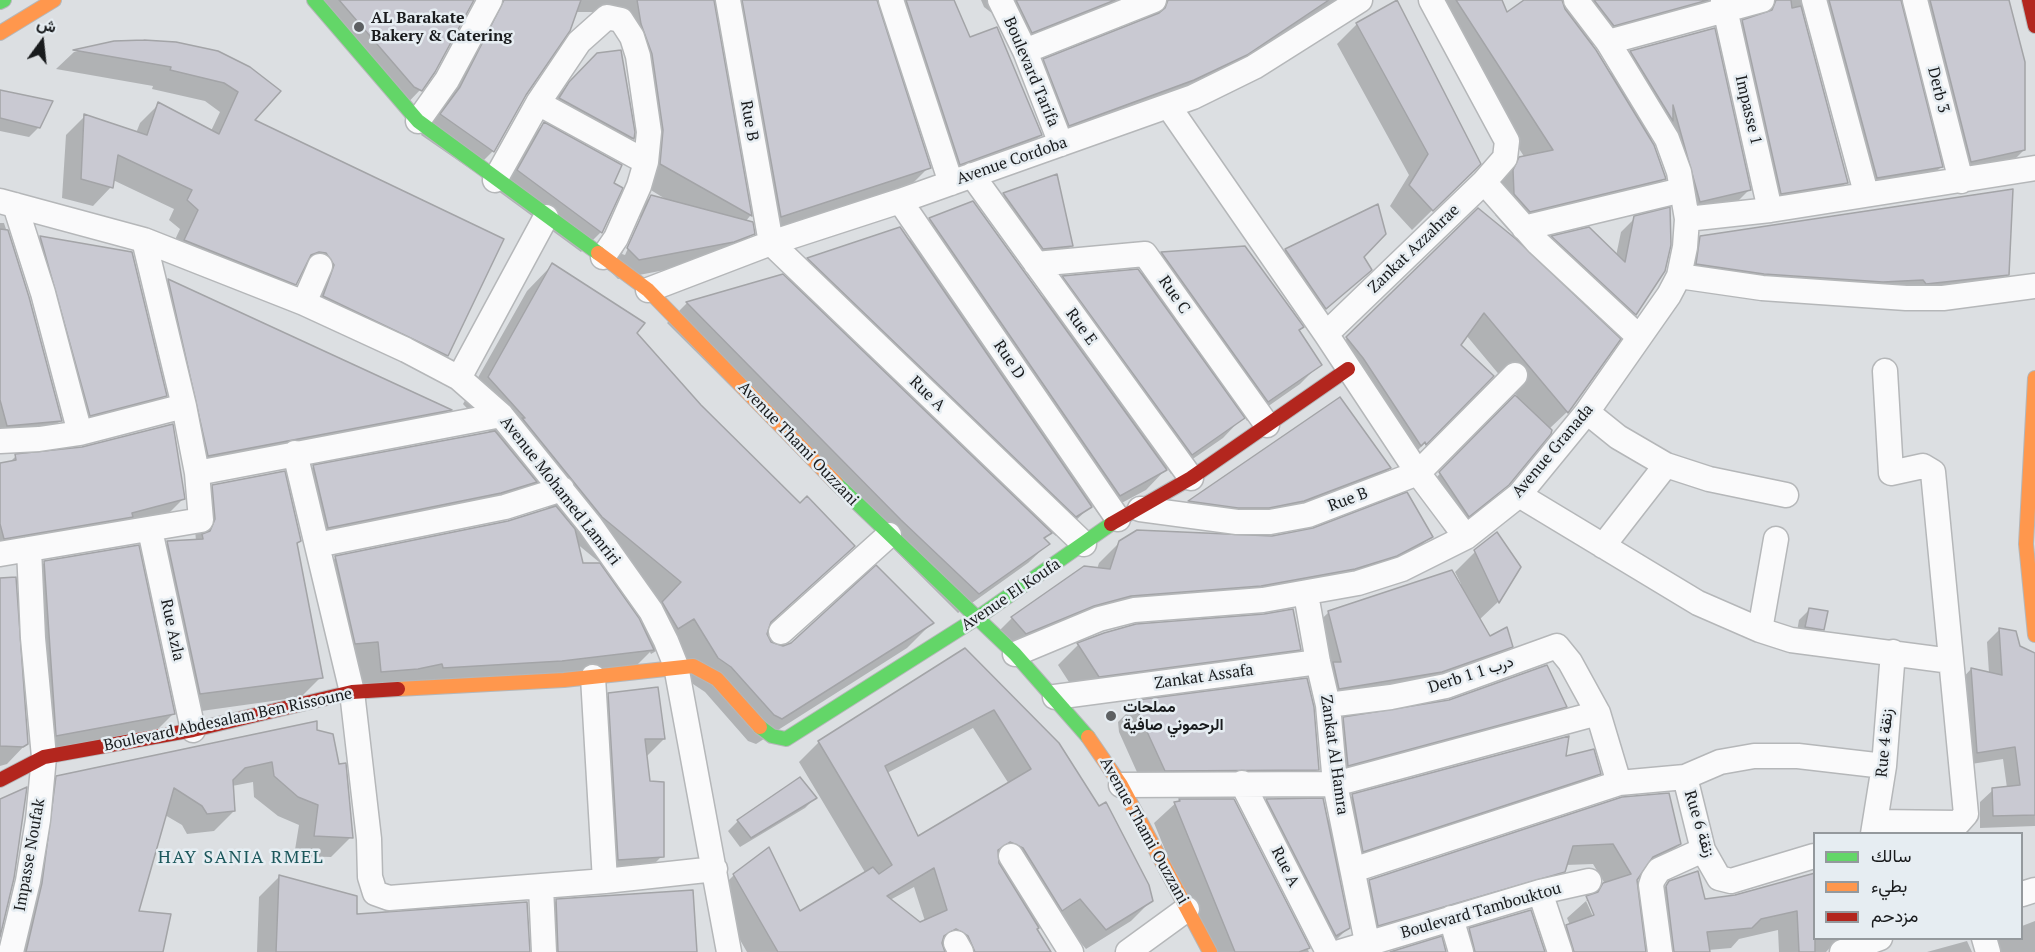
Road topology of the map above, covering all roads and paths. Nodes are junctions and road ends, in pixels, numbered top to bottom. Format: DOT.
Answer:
graph roads {
  1 [pos="54,0"];
  2 [pos="490,0"];
  3 [pos="728,0"];
  4 [pos="891,0"];
  5 [pos="1000,0"];
  6 [pos="1154,0"];
  7 [pos="1360,0"];
  8 [pos="1431,0"];
  9 [pos="1576,0"];
  10 [pos="1762,0"];
  11 [pos="1814,0"];
  12 [pos="1914,0"];
  13 [pos="2029,0"];
  14 [pos="316,1"];
  15 [pos="1724,5"];
  16 [pos="2035,26"];
  17 [pos="0,33"];
  18 [pos="1608,42"];
  19 [pos="1024,51"];
  20 [pos="538,103"];
  21 [pos="1169,107"];
  22 [pos="418,121"];
  23 [pos="1061,144"];
  24 [pos="646,162"];
  25 [pos="2035,168"];
  26 [pos="961,179"];
  27 [pos="495,180"];
  28 [pos="1961,181"];
  29 [pos="1484,182"];
  30 [pos="1682,190"];
  31 [pos="1866,193"];
  32 [pos="900,201"];
  33 [pos="8,203"];
  34 [pos="1770,210"];
  35 [pos="546,217"];
  36 [pos="1687,219"];
  37 [pos="1524,228"];
  38 [pos="144,240"];
  39 [pos="771,243"];
  40 [pos="603,257"];
  41 [pos="1036,264"];
  42 [pos="320,266"];
  43 [pos="1679,276"];
  44 [pos="2035,286"];
  45 [pos="648,290"];
  46 [pos="304,303"];
  47 [pos="1326,334"];
  48 [pos="1639,337"];
  49 [pos="1348,369"];
  50 [pos="1885,371"];
  51 [pos="1515,375"];
  52 [pos="459,378"];
  53 [pos="2035,378"];
  54 [pos="184,406"];
  55 [pos="1587,412"];
  56 [pos="501,415"];
  57 [pos="1267,426"];
  58 [pos="80,433"];
  59 [pos="0,441"];
  60 [pos="296,453"];
  61 [pos="1666,465"];
  62 [pos="1418,472"];
  63 [pos="197,473"];
  64 [pos="1191,478"];
  65 [pos="562,489"];
  66 [pos="1519,495"];
  67 [pos="1786,495"];
  68 [pos="1140,508"];
  69 [pos="1118,519"];
  70 [pos="150,530"];
  71 [pos="889,535"];
  72 [pos="1466,537"];
  73 [pos="1776,539"];
  74 [pos="1084,544"];
  75 [pos="317,545"];
  76 [pos="1603,546"];
  77 [pos="28,549"];
  78 [pos="0,554"];
  79 [pos="1306,594"];
  80 [pos="977,618"];
  81 [pos="1760,630"];
  82 [pos="781,632"];
  83 [pos="2035,635"];
  84 [pos="1893,652"];
  85 [pos="1015,654"];
  86 [pos="1951,661"];
  87 [pos="1318,662"];
  88 [pos="676,666"];
  89 [pos="593,677"];
  90 [pos="352,692"];
  91 [pos="1055,697"];
  92 [pos="1328,705"];
  93 [pos="1598,712"];
  94 [pos="193,730"];
  95 [pos="44,757"];
  96 [pos="1884,766"];
  97 [pos="1685,777"];
  98 [pos="0,780"];
  99 [pos="1242,783"];
  100 [pos="1619,783"];
  101 [pos="1121,784"];
  102 [pos="1335,784"];
  103 [pos="1874,828"];
  104 [pos="1703,850"];
  105 [pos="1011,856"];
  106 [pos="1813,857"];
  107 [pos="715,869"];
  108 [pos="1353,870"];
  109 [pos="605,881"];
  110 [pos="1589,881"];
  111 [pos="541,887"];
  112 [pos="1540,892"];
  113 [pos="1187,909"];
  114 [pos="1451,918"];
  115 [pos="1367,948"];
  116 [pos="11,952"];
  117 [pos="544,952"];
  118 [pos="729,952"];
  119 [pos="1071,952"];
  120 [pos="1128,952"];
  121 [pos="1210,952"];
  122 [pos="1328,952"];
  123 [pos="1340,952"];
  124 [pos="1461,952"];
  125 [pos="1560,952"];
  126 [pos="1660,952"];
  1 -- 17 [label="street"];
  2 -- 22 [label="street"];
  3 -- 39 [label="street, Rue B"];
  4 -- 26 [label="street, Rue E"];
  5 -- 19 [label="street, Boulevard Tarifa"];
  6 -- 19 [label="street"];
  7 -- 21 [label="street, Avenue Cordoba"];
  8 -- 29 [label="street, Zankat Azzahrae"];
  9 -- 18 [label="street, Avenue Granada"];
  10 -- 15 [label="street"];
  11 -- 31 [label="street"];
  12 -- 28 [label="street, Derb 3"];
  13 -- 16 [label="street"];
  14 -- 22 [label="street, Avenue Thami Ouzzani"];
  15 -- 18 [label="street"];
  15 -- 34 [label="street, Impasse 1"];
  18 -- 30 [label="street, Avenue Granada"];
  19 -- 23 [label="street, Boulevard Tarifa"];
  20 -- 24 [label="street"];
  20 -- 24 [label="street"];
  20 -- 27 [label="street"];
  21 -- 23 [label="street, Avenue Cordoba"];
  21 -- 47 [label="street"];
  22 -- 27 [label="street, Avenue Thami Ouzzani"];
  23 -- 26 [label="street, Avenue Cordoba"];
  24 -- 40 [label="street"];
  25 -- 28 [label="street"];
  26 -- 32 [label="street, Avenue Cordoba"];
  26 -- 41 [label="street, Rue E"];
  27 -- 35 [label="street, Avenue Thami Ouzzani"];
  28 -- 31 [label="street"];
  29 -- 37 [label="street"];
  29 -- 47 [label="street, Zankat Azzahrae"];
  30 -- 36 [label="street, Avenue Granada"];
  30 -- 37 [label="street"];
  31 -- 34 [label="street"];
  32 -- 39 [label="street, Avenue Cordoba"];
  32 -- 69 [label="street, Rue D"];
  33 -- 38 [label="street, Avenue Mohamed Lamriri"];
  33 -- 58 [label="street"];
  34 -- 36 [label="street"];
  35 -- 40 [label="street, Avenue Thami Ouzzani"];
  35 -- 52 [label="street"];
  36 -- 43 [label="street, Avenue Granada"];
  37 -- 48 [label="street"];
  38 -- 46 [label="street, Avenue Mohamed Lamriri"];
  38 -- 54 [label="street"];
  39 -- 45 [label="street, Avenue Cordoba"];
  39 -- 74 [label="street, Rue A"];
  40 -- 45 [label="street, Avenue Thami Ouzzani"];
  41 -- 57 [label="street, Rue C"];
  41 -- 64 [label="street, Rue E"];
  42 -- 46 [label="street"];
  43 -- 44 [label="street"];
  43 -- 48 [label="street, Avenue Granada"];
  45 -- 71 [label="street, Avenue Thami Ouzzani"];
  46 -- 52 [label="street, Avenue Mohamed Lamriri"];
  47 -- 49 [label="street"];
  48 -- 55 [label="street, Avenue Granada"];
  49 -- 57 [label="street, Avenue El Koufa"];
  49 -- 62 [label="street"];
  50 -- 86 [label="street"];
  51 -- 62 [label="street, Rue B"];
  52 -- 56 [label="street, Avenue Mohamed Lamriri"];
  53 -- 83 [label="street"];
  54 -- 58 [label="street"];
  54 -- 63 [label="street"];
  55 -- 61 [label="street"];
  55 -- 66 [label="street, Avenue Granada"];
  56 -- 60 [label="street"];
  56 -- 65 [label="street, Avenue Mohamed Lamriri"];
  57 -- 64 [label="street, Avenue El Koufa"];
  58 -- 59 [label="street"];
  60 -- 63 [label="street"];
  60 -- 75 [label="street"];
  61 -- 67 [label="street"];
  61 -- 76 [label="street"];
  62 -- 68 [label="street, Rue B"];
  62 -- 72 [label="street"];
  63 -- 70 [label="street"];
  64 -- 68 [label="street, Avenue El Koufa"];
  65 -- 75 [label="street"];
  65 -- 88 [label="street, Avenue Mohamed Lamriri"];
  66 -- 72 [label="street, Avenue Granada"];
  66 -- 76 [label="street"];
  68 -- 69 [label="street, Avenue El Koufa"];
  69 -- 74 [label="street, Avenue El Koufa"];
  70 -- 77 [label="street"];
  70 -- 94 [label="street, Rue Azla"];
  71 -- 80 [label="street, Avenue Thami Ouzzani"];
  71 -- 82 [label="street"];
  72 -- 79 [label="street, Avenue Granada"];
  73 -- 81 [label="street"];
  74 -- 80 [label="street, Avenue El Koufa"];
  75 -- 90 [label="street"];
  76 -- 81 [label="street"];
  77 -- 78 [label="street"];
  77 -- 95 [label="street, Impasse Noufak"];
  79 -- 85 [label="street, Avenue Granada"];
  79 -- 87 [label="street, Zankat Al Hamra"];
  80 -- 85 [label="street, Avenue Thami Ouzzani"];
  80 -- 88 [label="street, Avenue El Koufa"];
  81 -- 84 [label="street"];
  84 -- 86 [label="street"];
  84 -- 96 [label="street, Rue 4 زنقة"];
  85 -- 91 [label="street, Avenue Thami Ouzzani"];
  86 -- 103 [label="street"];
  87 -- 91 [label="street, Zankat Assafa"];
  87 -- 92 [label="street, Zankat Al Hamra"];
  88 -- 89 [label="street, Boulevard Abdesalam Ben Rissoune"];
  88 -- 107 [label="street, Avenue Mohamed Lamriri"];
  89 -- 90 [label="street, Boulevard Abdesalam Ben Rissoune"];
  89 -- 109 [label="street"];
  90 -- 94 [label="street, Boulevard Abdesalam Ben Rissoune"];
  90 -- 111 [label="street"];
  91 -- 101 [label="street, Avenue Thami Ouzzani"];
  92 -- 93 [label="street, Derb 1 درب 1"];
  92 -- 102 [label="street, Zankat Al Hamra"];
  93 -- 100 [label="street"];
  93 -- 102 [label="street"];
  94 -- 95 [label="street, Boulevard Abdesalam Ben Rissoune"];
  95 -- 98 [label="street, Boulevard Abdesalam Ben Rissoune"];
  95 -- 116 [label="street, Impasse Noufak"];
  96 -- 97 [label="street"];
  96 -- 103 [label="street, Rue 4 زنقة"];
  97 -- 100 [label="street"];
  97 -- 104 [label="street, Rue 6 زنقة"];
  99 -- 101 [label="street"];
  99 -- 102 [label="street"];
  99 -- 122 [label="street, Rue A"];
  100 -- 108 [label="street"];
  101 -- 113 [label="street, Avenue Thami Ouzzani"];
  102 -- 108 [label="street, Zankat Al Hamra"];
  104 -- 106 [label="street, Rue 6 زنقة"];
  104 -- 126 [label="street"];
  105 -- 119 [label="street"];
  107 -- 109 [label="street"];
  107 -- 118 [label="street, Avenue Mohamed Lamriri"];
  108 -- 115 [label="street, Zankat Al Hamra"];
  109 -- 111 [label="street"];
  110 -- 112 [label="street, Boulevard Tambouktou"];
  111 -- 117 [label="street"];
  112 -- 114 [label="street, Boulevard Tambouktou"];
  112 -- 125 [label="street"];
  113 -- 120 [label="street"];
  113 -- 121 [label="street, Avenue Thami Ouzzani"];
  114 -- 115 [label="street, Boulevard Tambouktou"];
  114 -- 124 [label="street"];
  115 -- 123 [label="street, Boulevard Tambouktou"];
}
